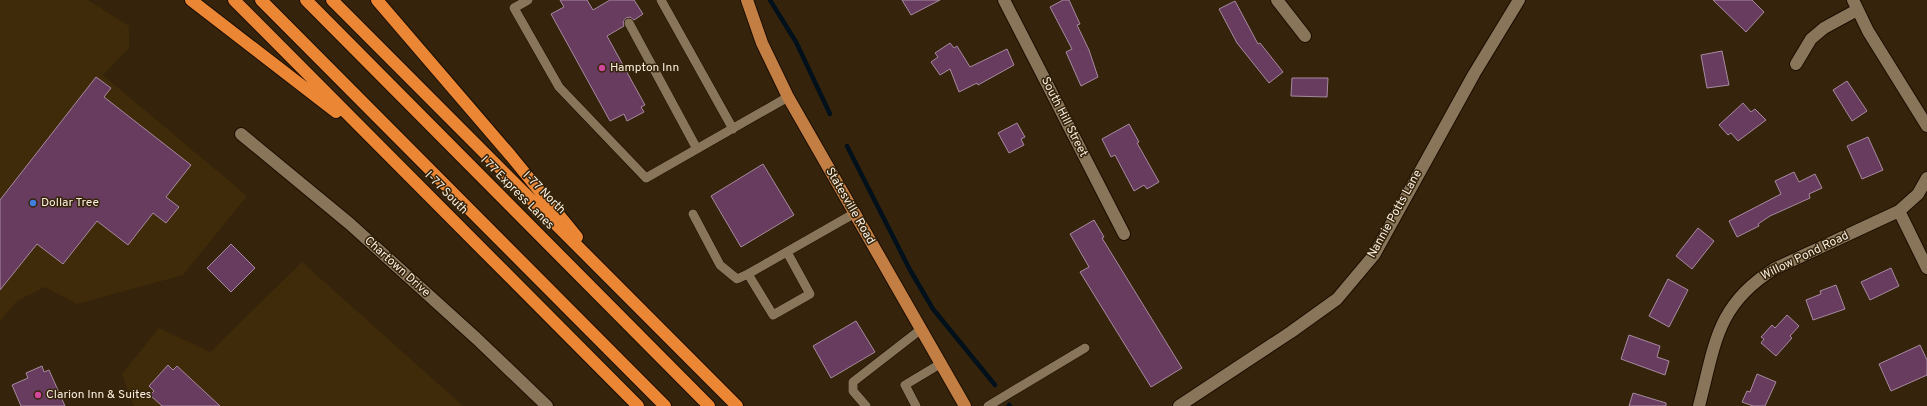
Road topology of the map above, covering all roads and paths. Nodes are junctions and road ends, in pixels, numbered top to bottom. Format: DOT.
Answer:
graph roads {
  1 [pos="191,0"];
  2 [pos="234,0"];
  3 [pos="261,0"];
  4 [pos="306,0"];
  5 [pos="332,0"];
  6 [pos="377,0"];
  7 [pos="528,0"];
  8 [pos="661,0"];
  9 [pos="747,0"];
  10 [pos="1004,0"];
  11 [pos="1277,0"];
  12 [pos="1519,0"];
  13 [pos="1855,5"];
  14 [pos="629,23"];
  15 [pos="1305,36"];
  16 [pos="1796,64"];
  17 [pos="788,97"];
  18 [pos="1927,126"];
  19 [pos="732,129"];
  20 [pos="241,134"];
  21 [pos="376,143"];
  22 [pos="697,149"];
  23 [pos="1927,178"];
  24 [pos="1899,211"];
  25 [pos="855,213"];
  26 [pos="693,214"];
  27 [pos="1124,234"];
  28 [pos="787,252"];
  29 [pos="1927,268"];
  30 [pos="748,274"];
  31 [pos="620,290"];
  32 [pos="920,330"];
  33 [pos="1085,348"];
  34 [pos="940,364"];
  35 [pos="547,406"];
  36 [pos="638,406"];
  37 [pos="665,406"];
  38 [pos="709,406"];
  39 [pos="736,406"];
  40 [pos="866,406"];
  41 [pos="916,406"];
  42 [pos="965,406"];
  43 [pos="988,406"];
  44 [pos="1179,406"];
  45 [pos="1699,406"];
  1 -- 21 [label="highway"];
  2 -- 21 [label="highway, I-77 South"];
  3 -- 37 [label="highway"];
  4 -- 38 [label="highway, I 77 Express Lanes"];
  5 -- 31 [label="highway, I-77 North"];
  6 -- 31 [label="highway"];
  7 -- 22 [label="lane"];
  8 -- 19 [label="lane"];
  9 -- 17 [label="main road, Statesville Road"];
  10 -- 27 [label="street, South Hill Street"];
  11 -- 15 [label="street"];
  12 -- 44 [label="street, Nannie Potts Lane"];
  13 -- 16 [label="street"];
  13 -- 18 [label="street"];
  14 -- 22 [label="lane"];
  17 -- 19 [label="lane"];
  17 -- 25 [label="main road, Statesville Road"];
  19 -- 22 [label="lane"];
  20 -- 35 [label="street, Chartown Drive"];
  21 -- 36 [label="highway, I-77 South"];
  23 -- 24 [label="street, Willow Pond Road"];
  24 -- 29 [label="street"];
  24 -- 45 [label="street, Willow Pond Road"];
  25 -- 28 [label="lane"];
  25 -- 32 [label="main road, Statesville Road"];
  26 -- 30 [label="lane"];
  28 -- 30 [label="lane"];
  28 -- 30 [label="lane"];
  31 -- 39 [label="highway, I-77 North"];
  32 -- 34 [label="main road, Statesville Road"];
  32 -- 40 [label="lane"];
  33 -- 43 [label="lane"];
  34 -- 41 [label="lane"];
  34 -- 42 [label="main road, Statesville Road"];
}
